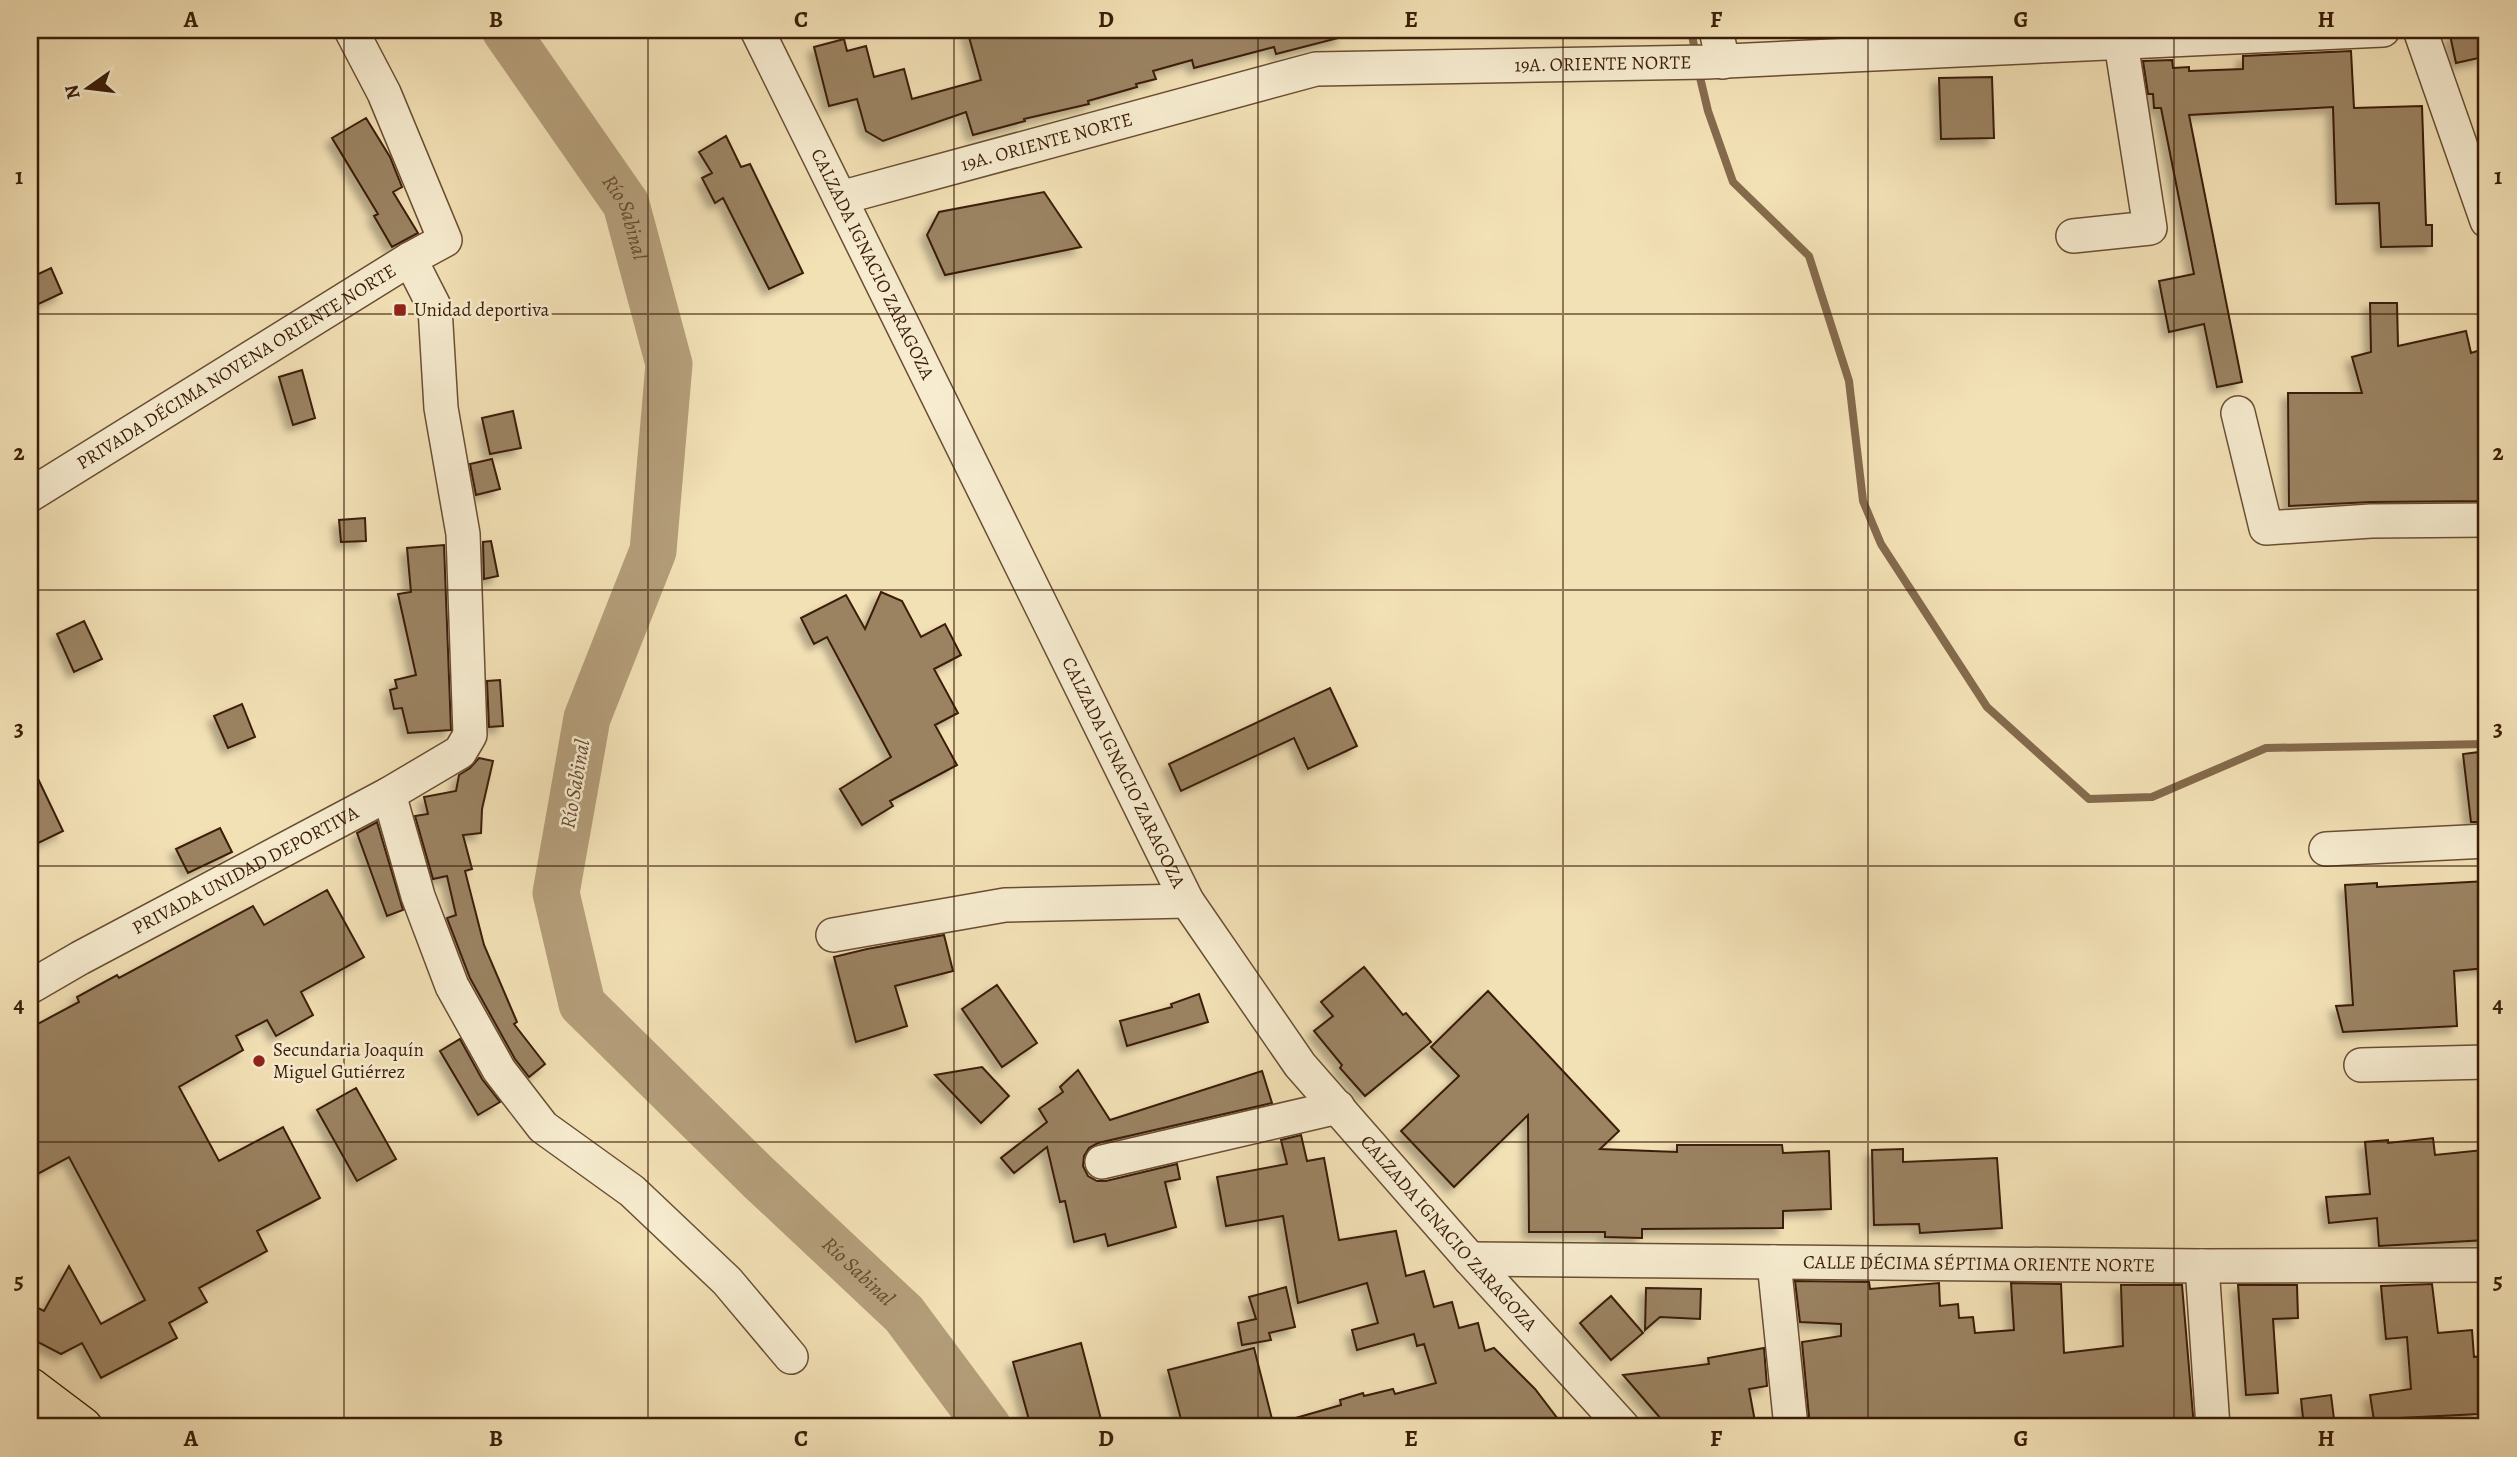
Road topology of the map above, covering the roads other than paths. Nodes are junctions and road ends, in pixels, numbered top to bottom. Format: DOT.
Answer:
graph roads {
  1 [pos="351,30"];
  2 [pos="757,30"];
  3 [pos="1716,30"];
  4 [pos="2383,30"];
  5 [pos="2420,30"];
  6 [pos="2225,34"];
  7 [pos="2120,43"];
  8 [pos="1715,62"];
  9 [pos="840,198"];
  10 [pos="2487,221"];
  11 [pos="2073,236"];
  12 [pos="410,259"];
  13 [pos="2238,413"];
  14 [pos="30,495"];
  15 [pos="2479,521"];
  16 [pos="388,794"];
  17 [pos="2487,841"];
  18 [pos="2326,849"];
  19 [pos="1187,901"];
  20 [pos="833,935"];
  21 [pos="30,988"];
  22 [pos="2487,1062"];
  23 [pos="2361,1065"];
  24 [pos="1338,1107"];
  25 [pos="1102,1162"];
  26 [pos="1470,1259"];
  27 [pos="1774,1262"];
  28 [pos="2487,1265"];
  29 [pos="2202,1266"];
  30 [pos="791,1357"];
  31 [pos="30,1387"];
  32 [pos="83,1427"];
  33 [pos="1623,1427"];
  34 [pos="1791,1427"];
  35 [pos="2213,1427"];
  1 -- 12 [label="street, PRIVADA DÉCIMA NOVENA ORIENTE NORTE"];
  2 -- 9 [label="street, CALZADA IGNACIO ZARAGOZA"];
  3 -- 8 [label="street"];
  4 -- 6 [label="street, 19A. ORIENTE NORTE"];
  5 -- 10 [label="street"];
  6 -- 7 [label="street, 19A. ORIENTE NORTE"];
  7 -- 8 [label="street, 19A. ORIENTE NORTE"];
  7 -- 11 [label="street"];
  8 -- 9 [label="street, 19A. ORIENTE NORTE"];
  9 -- 19 [label="street, CALZADA IGNACIO ZARAGOZA"];
  12 -- 14 [label="street, PRIVADA DÉCIMA NOVENA ORIENTE NORTE"];
  12 -- 16 [label="street, PRIVADA UNIDAD DEPORTIVA"];
  13 -- 15 [label="street"];
  16 -- 21 [label="street, PRIVADA UNIDAD DEPORTIVA"];
  16 -- 30 [label="street"];
  17 -- 18 [label="street"];
  19 -- 20 [label="street"];
  19 -- 24 [label="street, CALZADA IGNACIO ZARAGOZA"];
  22 -- 23 [label="street"];
  24 -- 25 [label="street"];
  24 -- 26 [label="street, CALZADA IGNACIO ZARAGOZA"];
  26 -- 27 [label="street, CALLE DÉCIMA SÉPTIMA ORIENTE NORTE"];
  26 -- 33 [label="street, CALZADA IGNACIO ZARAGOZA"];
  27 -- 29 [label="street, CALLE DÉCIMA SÉPTIMA ORIENTE NORTE"];
  27 -- 34 [label="street"];
  28 -- 29 [label="street, CALLE DÉCIMA SÉPTIMA ORIENTE NORTE"];
  29 -- 35 [label="street"];
  31 -- 32 [label="main road"];
}
